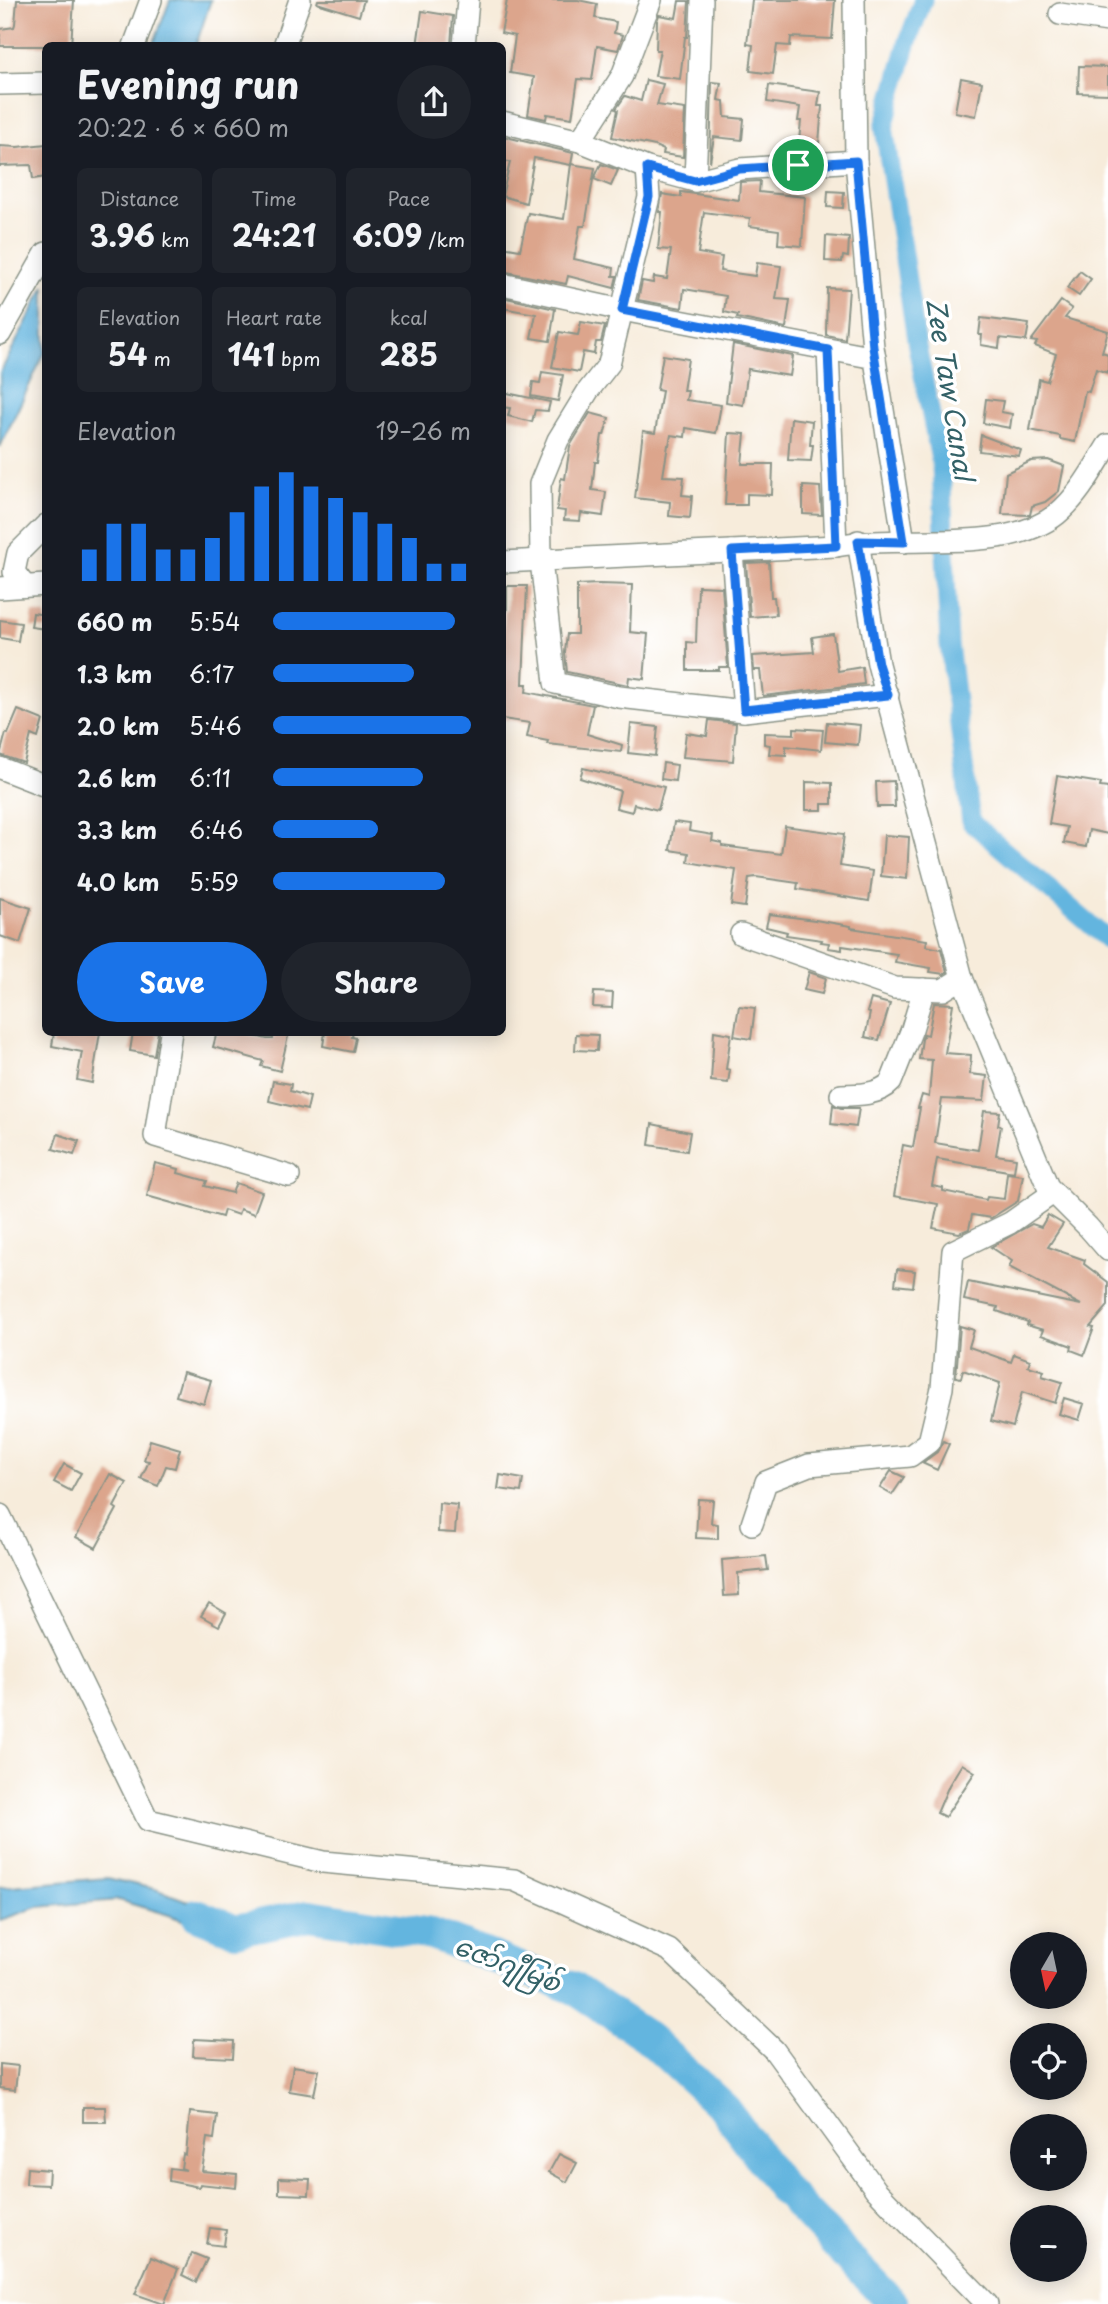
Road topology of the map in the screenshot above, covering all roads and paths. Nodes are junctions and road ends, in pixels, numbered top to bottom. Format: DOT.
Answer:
graph roads {
  1 [pos="151,0"];
  2 [pos="300,0"];
  3 [pos="468,0"];
  4 [pos="651,0"];
  5 [pos="702,0"];
  6 [pos="854,0"];
  7 [pos="1060,14"];
  8 [pos="1108,21"];
  9 [pos="135,42"];
  10 [pos="285,42"];
  11 [pos="464,42"];
  12 [pos="42,83"];
  13 [pos="0,84"];
  14 [pos="506,123"];
  15 [pos="580,141"];
  16 [pos="856,161"];
  17 [pos="647,168"];
  18 [pos="695,181"];
  19 [pos="42,260"];
  20 [pos="506,285"];
  21 [pos="622,310"];
  22 [pos="0,334"];
  23 [pos="828,350"];
  24 [pos="875,358"];
  25 [pos="1108,445"];
  26 [pos="42,529"];
  27 [pos="858,541"];
  28 [pos="913,542"];
  29 [pos="836,546"];
  30 [pos="732,551"];
  31 [pos="541,561"];
  32 [pos="506,562"];
  33 [pos="35,586"];
  34 [pos="0,587"];
  35 [pos="888,695"];
  36 [pos="744,710"];
  37 [pos="0,768"];
  38 [pos="42,784"];
  39 [pos="741,934"];
  40 [pos="962,978"];
  41 [pos="924,989"];
  42 [pos="170,1036"];
  43 [pos="841,1095"];
  44 [pos="289,1176"];
  45 [pos="1053,1193"];
  46 [pos="1108,1250"];
  47 [pos="0,1515"];
  48 [pos="752,1524"];
  49 [pos="987,2304"];
  1 -- 9 [label="street"];
  2 -- 10 [label="street"];
  3 -- 11 [label="street"];
  4 -- 15 [label="street"];
  5 -- 18 [label="street"];
  6 -- 16 [label="street"];
  7 -- 8 [label="street"];
  12 -- 13 [label="street"];
  14 -- 15 [label="street"];
  15 -- 17 [label="street"];
  16 -- 18 [label="street"];
  16 -- 24 [label="street"];
  17 -- 18 [label="street"];
  17 -- 21 [label="street"];
  19 -- 22 [label="street"];
  20 -- 21 [label="street"];
  21 -- 23 [label="street"];
  21 -- 31 [label="street"];
  23 -- 24 [label="street"];
  23 -- 29 [label="street"];
  24 -- 28 [label="street"];
  25 -- 28 [label="street"];
  26 -- 33 [label="street"];
  27 -- 28 [label="street"];
  27 -- 29 [label="street"];
  27 -- 35 [label="street"];
  29 -- 30 [label="street"];
  30 -- 31 [label="street"];
  30 -- 36 [label="street"];
  31 -- 32 [label="street"];
  31 -- 36 [label="street"];
  33 -- 34 [label="street"];
  35 -- 36 [label="street"];
  35 -- 40 [label="street"];
  37 -- 38 [label="street"];
  39 -- 41 [label="street"];
  40 -- 41 [label="street"];
  40 -- 45 [label="street"];
  41 -- 43 [label="street"];
  42 -- 44 [label="street"];
  45 -- 46 [label="street"];
  45 -- 48 [label="street"];
  47 -- 49 [label="street"];
}
